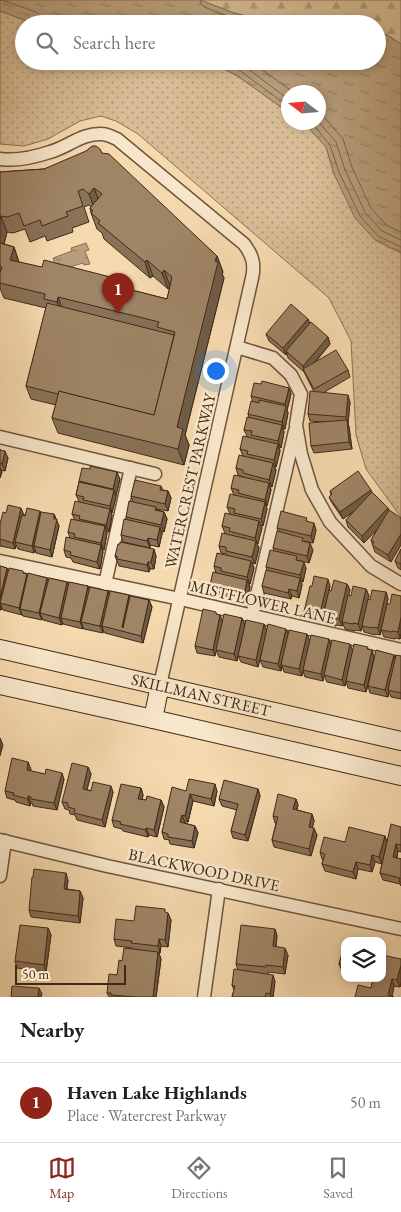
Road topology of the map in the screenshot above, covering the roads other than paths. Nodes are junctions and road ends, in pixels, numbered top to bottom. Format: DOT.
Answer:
graph roads {
  1 [pos="0,159"];
  2 [pos="237,347"];
  3 [pos="296,425"];
  4 [pos="0,437"];
  5 [pos="131,468"];
  6 [pos="155,474"];
  7 [pos="0,561"];
  8 [pos="105,584"];
  9 [pos="401,584"];
  10 [pos="180,599"];
  11 [pos="252,616"];
  12 [pos="0,649"];
  13 [pos="401,650"];
  14 [pos="0,685"];
  15 [pos="160,685"];
  16 [pos="153,719"];
  17 [pos="401,741"];
  18 [pos="401,776"];
  19 [pos="2,841"];
  20 [pos="0,876"];
  21 [pos="219,889"];
  22 [pos="401,929"];
  23 [pos="204,997"];
  1 -- 2 [label="street, WATERCREST PARKWAY"];
  2 -- 3 [label="street"];
  2 -- 10 [label="street, WATERCREST PARKWAY"];
  3 -- 9 [label="street"];
  3 -- 11 [label="street"];
  4 -- 5 [label="street"];
  5 -- 6 [label="street"];
  5 -- 8 [label="street"];
  7 -- 8 [label="street, MISTFLOWER LANE"];
  8 -- 10 [label="street, MISTFLOWER LANE"];
  10 -- 11 [label="street, MISTFLOWER LANE"];
  10 -- 15 [label="street, WATERCREST PARKWAY"];
  11 -- 13 [label="street, MISTFLOWER LANE"];
  12 -- 15 [label="main road, SKILLMAN STREET"];
  14 -- 16 [label="main road, SKILLMAN STREET"];
  15 -- 16 [label="main road"];
  15 -- 17 [label="main road, SKILLMAN STREET"];
  16 -- 18 [label="main road, SKILLMAN STREET"];
  19 -- 20 [label="street"];
  19 -- 21 [label="street, BLACKWOOD DRIVE"];
  21 -- 22 [label="street, BLACKWOOD DRIVE"];
  21 -- 23 [label="street"];
}
